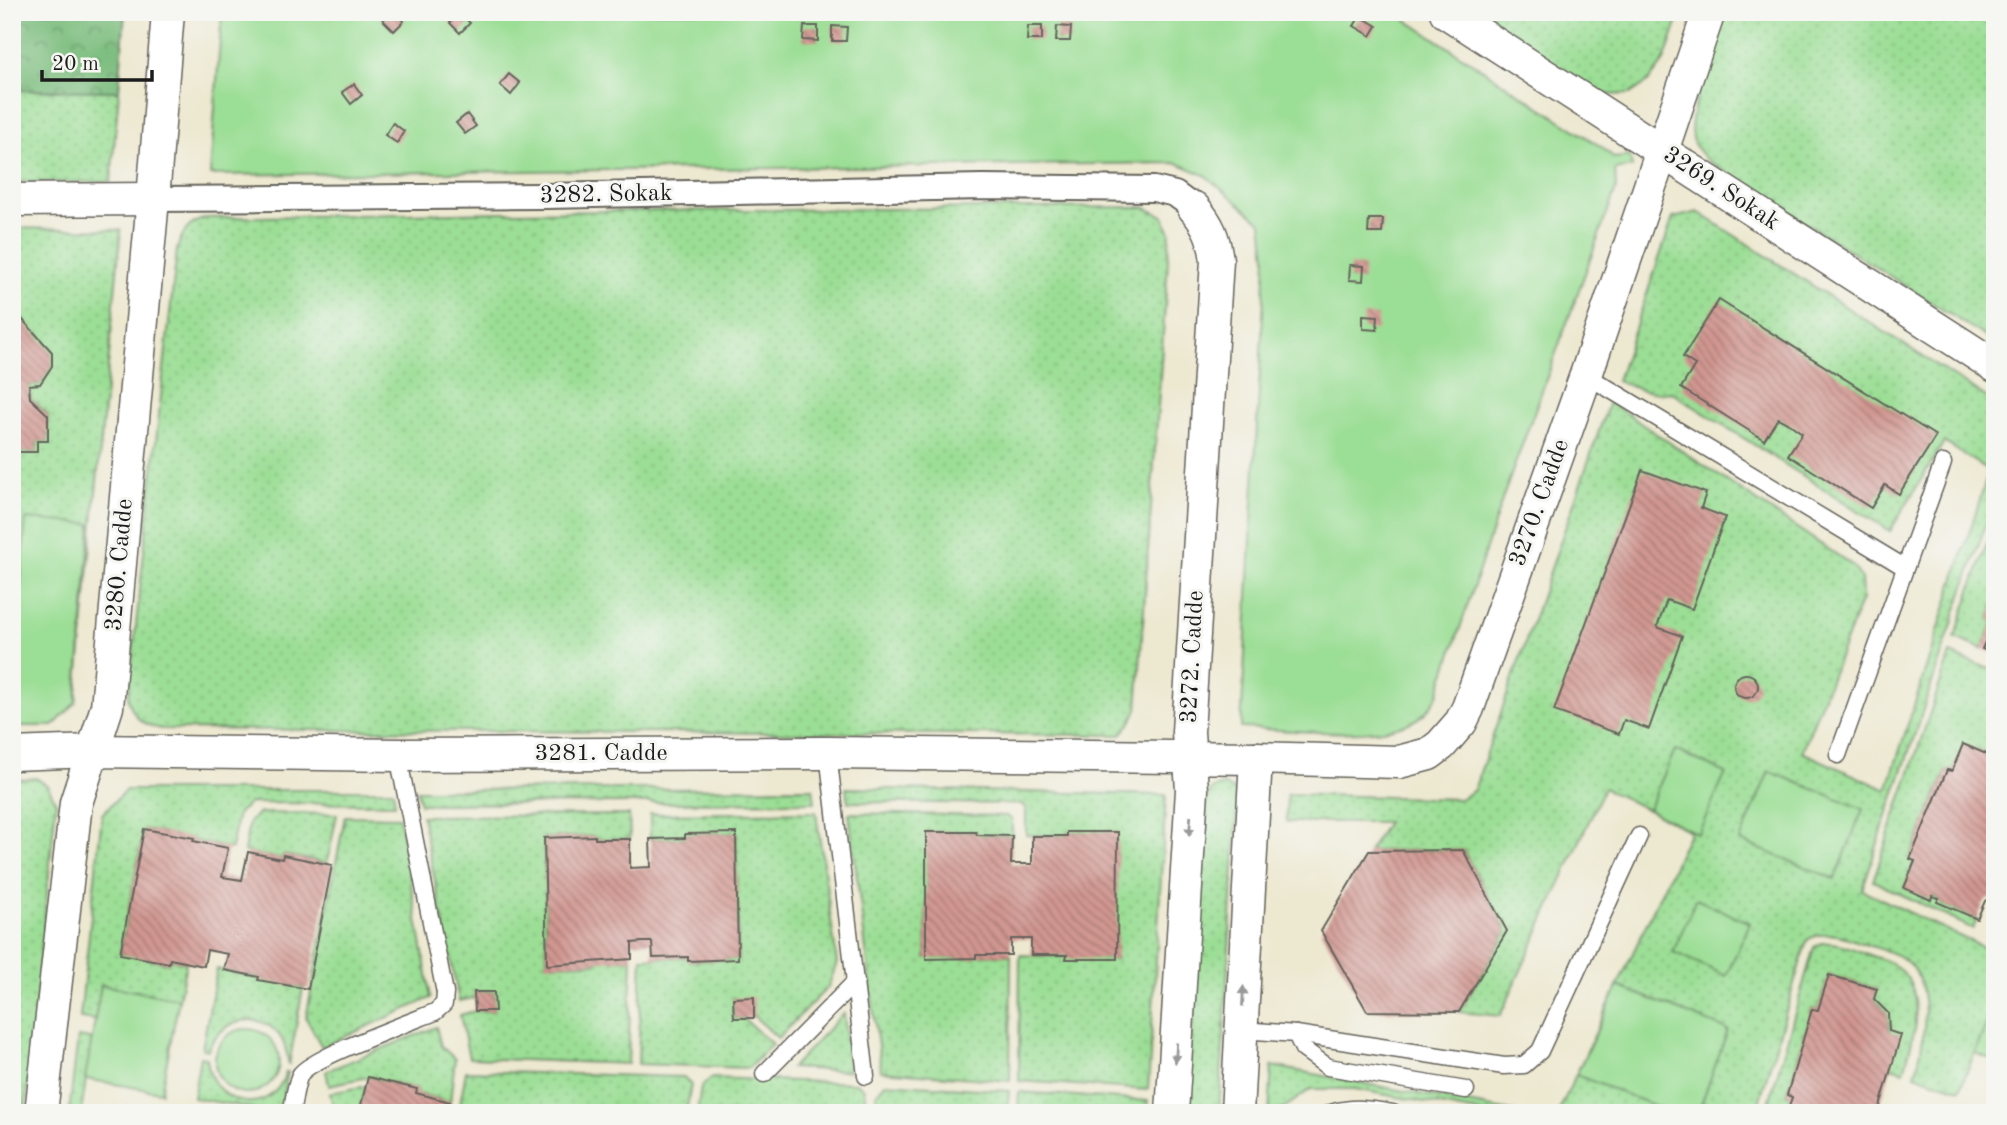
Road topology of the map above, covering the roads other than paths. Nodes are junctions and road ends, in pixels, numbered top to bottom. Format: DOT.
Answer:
graph roads {
  1 [pos="168,12"];
  2 [pos="1446,12"];
  3 [pos="1709,12"];
  4 [pos="1661,150"];
  5 [pos="153,199"];
  6 [pos="12,200"];
  7 [pos="1194,208"];
  8 [pos="1995,366"];
  9 [pos="1586,374"];
  10 [pos="1943,463"];
  11 [pos="1904,567"];
  12 [pos="93,751"];
  13 [pos="828,753"];
  14 [pos="12,754"];
  15 [pos="398,755"];
  16 [pos="1838,755"];
  17 [pos="1191,758"];
  18 [pos="1256,758"];
  19 [pos="1639,836"];
  20 [pos="856,981"];
  21 [pos="1241,1030"];
  22 [pos="1296,1034"];
  23 [pos="764,1074"];
  24 [pos="866,1076"];
  25 [pos="1466,1090"];
  26 [pos="41,1113"];
  27 [pos="291,1113"];
  28 [pos="1172,1113"];
  29 [pos="1237,1113"];
  30 [pos="1331,1113"];
  31 [pos="1393,1113"];
  1 -- 5 [label="street, 3280. Cadde"];
  2 -- 4 [label="street, 3269. Sokak"];
  3 -- 4 [label="street, 3270. Cadde"];
  4 -- 8 [label="street, 3269. Sokak"];
  4 -- 9 [label="street, 3270. Cadde"];
  5 -- 6 [label="street, 3282. Sokak"];
  5 -- 7 [label="street, 3282. Sokak"];
  5 -- 12 [label="street, 3280. Cadde"];
  7 -- 17 [label="street, 3272. Cadde"];
  9 -- 11 [label="lane"];
  9 -- 18 [label="street, 3270. Cadde"];
  10 -- 11 [label="lane"];
  11 -- 16 [label="lane"];
  12 -- 14 [label="street, 3281. Cadde"];
  12 -- 15 [label="street, 3281. Cadde"];
  12 -- 26 [label="street, 3280. Cadde"];
  13 -- 15 [label="street, 3281. Cadde"];
  13 -- 17 [label="street, 3281. Cadde"];
  13 -- 20 [label="lane"];
  15 -- 27 [label="lane"];
  17 -- 18 [label="street, 3270. Cadde"];
  17 -- 28 [label="street, 3272. Cadde, one-way"];
  21 -- 18 [label="street, one-way"];
  19 -- 22 [label="lane"];
  20 -- 23 [label="lane"];
  20 -- 24 [label="lane"];
  21 -- 22 [label="lane"];
  21 -- 29 [label="street"];
  22 -- 25 [label="lane"];
  30 -- 31 [label="lane"];
}
